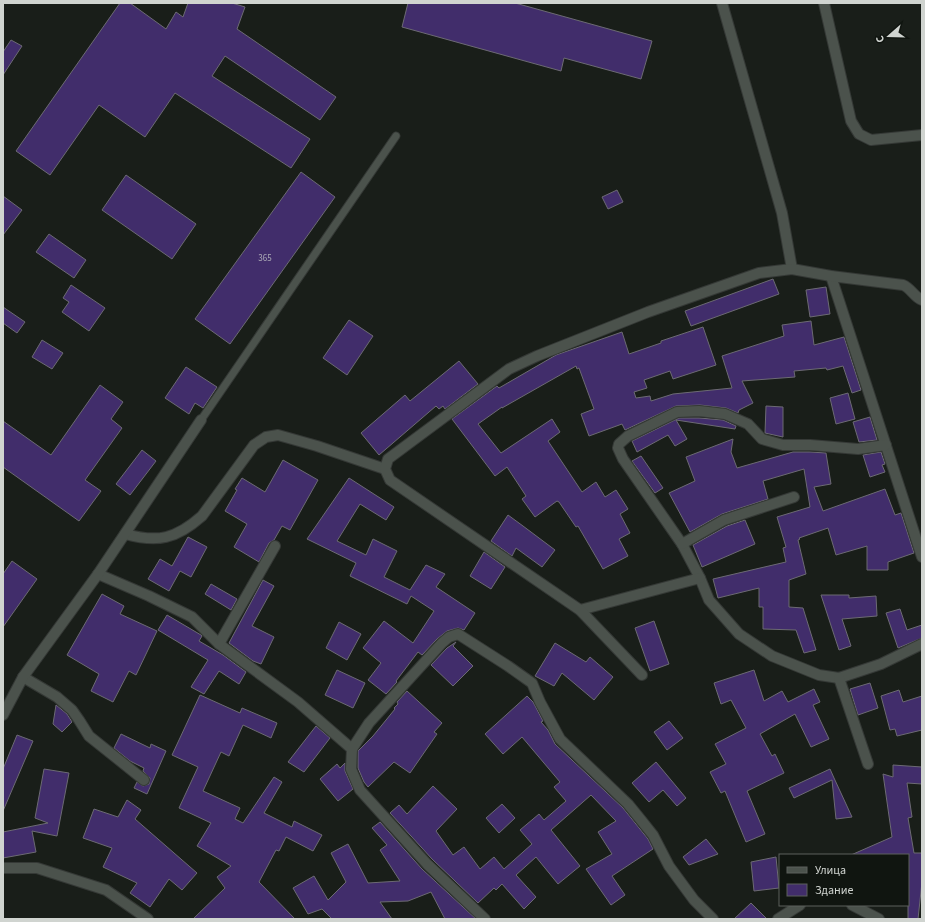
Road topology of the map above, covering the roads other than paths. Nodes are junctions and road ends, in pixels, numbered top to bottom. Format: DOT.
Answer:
graph roads {
  1 [pos="722,3"];
  2 [pos="824,3"];
  3 [pos="922,135"];
  4 [pos="396,136"];
  5 [pos="792,269"];
  6 [pos="831,276"];
  7 [pos="922,300"];
  8 [pos="201,420"];
  9 [pos="886,445"];
  10 [pos="385,469"];
  11 [pos="794,497"];
  12 [pos="125,534"];
  13 [pos="682,544"];
  14 [pos="275,546"];
  15 [pos="922,557"];
  16 [pos="98,574"];
  17 [pos="700,578"];
  18 [pos="580,610"];
  19 [pos="219,644"];
  20 [pos="922,644"];
  21 [pos="642,675"];
  22 [pos="23,677"];
  23 [pos="839,678"];
  24 [pos="3,715"];
  25 [pos="352,750"];
  26 [pos="868,764"];
  27 [pos="144,780"];
  28 [pos="3,868"];
  29 [pos="798,906"];
  30 [pos="854,906"];
  31 [pos="148,919"];
  32 [pos="485,919"];
  33 [pos="713,919"];
  34 [pos="778,919"];
  35 [pos="879,919"];
  1 -- 5 [label="street"];
  2 -- 3 [label="street"];
  4 -- 8 [label="lane"];
  5 -- 6 [label="street"];
  5 -- 10 [label="street"];
  6 -- 7 [label="street"];
  6 -- 9 [label="street"];
  8 -- 12 [label="street"];
  9 -- 13 [label="street"];
  9 -- 15 [label="street"];
  10 -- 12 [label="street"];
  10 -- 18 [label="street"];
  11 -- 13 [label="street"];
  12 -- 16 [label="street"];
  13 -- 17 [label="street"];
  14 -- 19 [label="street"];
  16 -- 19 [label="street"];
  16 -- 22 [label="street"];
  17 -- 18 [label="street"];
  17 -- 23 [label="street"];
  18 -- 21 [label="street"];
  19 -- 25 [label="street"];
  20 -- 23 [label="street"];
  22 -- 24 [label="street"];
  22 -- 27 [label="street"];
  23 -- 26 [label="street"];
  25 -- 32 [label="street"];
  25 -- 33 [label="street"];
  28 -- 31 [label="street"];
  29 -- 34 [label="street"];
  30 -- 35 [label="street"];
}
